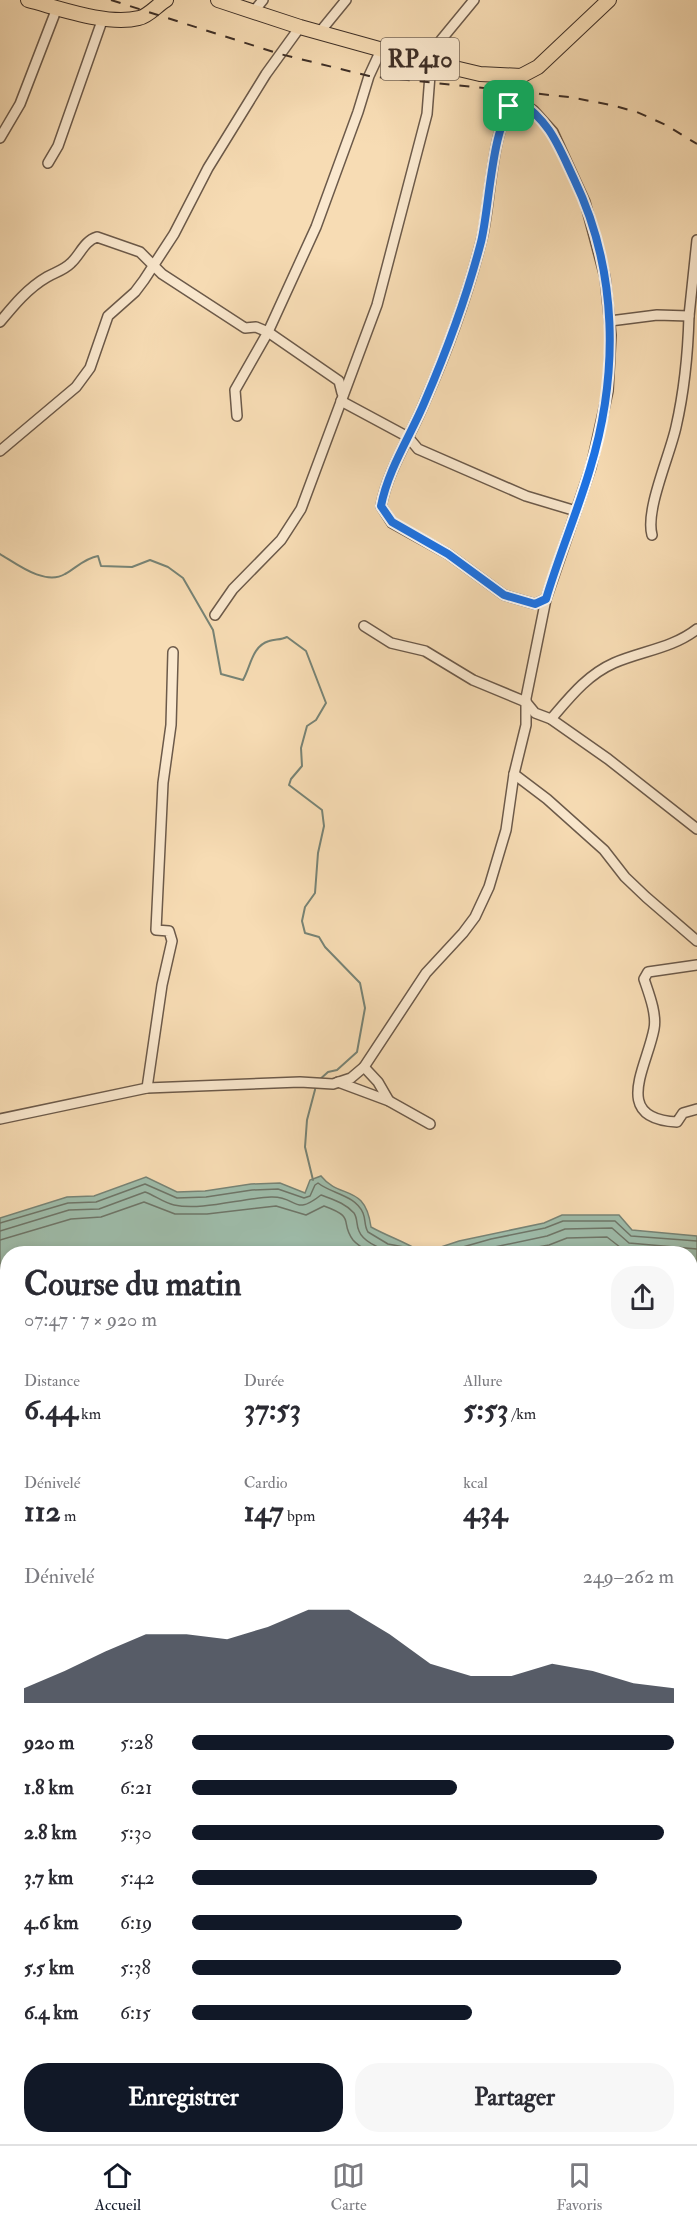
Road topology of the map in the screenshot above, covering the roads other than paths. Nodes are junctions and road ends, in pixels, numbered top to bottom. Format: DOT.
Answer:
graph roads {
  1 [pos="28,0"];
  2 [pos="166,0"];
  3 [pos="218,0"];
  4 [pos="346,0"];
  5 [pos="474,0"];
  6 [pos="609,0"];
  7 [pos="258,6"];
  8 [pos="57,8"];
  9 [pos="103,18"];
  10 [pos="300,27"];
  11 [pos="320,33"];
  12 [pos="381,50"];
  13 [pos="431,62"];
  14 [pos="521,76"];
  15 [pos="517,99"];
  16 [pos="0,138"];
  17 [pos="48,163"];
  18 [pos="697,240"];
  19 [pos="154,265"];
  20 [pos="689,316"];
  21 [pos="610,321"];
  22 [pos="0,322"];
  23 [pos="268,332"];
  24 [pos="693,335"];
  25 [pos="341,401"];
  26 [pos="237,416"];
  27 [pos="408,437"];
  28 [pos="0,451"];
  29 [pos="576,511"];
  30 [pos="652,535"];
  31 [pos="546,599"];
  32 [pos="215,615"];
  33 [pos="364,626"];
  34 [pos="695,633"];
  35 [pos="174,652"];
  36 [pos="526,702"];
  37 [pos="551,719"];
  38 [pos="514,774"];
  39 [pos="697,829"];
  40 [pos="697,941"];
  41 [pos="697,965"];
  42 [pos="363,1067"];
  43 [pos="338,1082"];
  44 [pos="147,1088"];
  45 [pos="389,1101"];
  46 [pos="697,1108"];
  47 [pos="0,1119"];
  48 [pos="430,1124"];
  1 -- 8 [label="main road"];
  2 -- 9 [label="main road"];
  3 -- 7 [label="main road, RP410"];
  4 -- 11 [label="street"];
  5 -- 13 [label="street"];
  6 -- 14 [label="main road"];
  7 -- 10 [label="main road, RP410"];
  8 -- 9 [label="main road"];
  8 -- 16 [label="street"];
  9 -- 17 [label="street"];
  10 -- 11 [label="main road, RP410"];
  10 -- 19 [label="street"];
  11 -- 12 [label="main road, RP410"];
  12 -- 13 [label="main road, RP410"];
  12 -- 23 [label="street"];
  13 -- 14 [label="main road, RP410"];
  13 -- 25 [label="street"];
  14 -- 15 [label="street"];
  15 -- 21 [label="street"];
  15 -- 27 [label="street"];
  18 -- 20 [label="street"];
  19 -- 22 [label="street"];
  19 -- 23 [label="street"];
  19 -- 28 [label="street"];
  20 -- 21 [label="street"];
  20 -- 24 [label="street"];
  21 -- 29 [label="street"];
  23 -- 25 [label="street"];
  23 -- 26 [label="street"];
  24 -- 30 [label="street"];
  25 -- 27 [label="street"];
  25 -- 32 [label="street"];
  27 -- 29 [label="street"];
  27 -- 31 [label="street"];
  29 -- 31 [label="street"];
  31 -- 36 [label="street"];
  33 -- 36 [label="street"];
  34 -- 37 [label="street"];
  35 -- 44 [label="street"];
  36 -- 37 [label="street"];
  36 -- 38 [label="street"];
  37 -- 39 [label="street"];
  38 -- 40 [label="street"];
  38 -- 42 [label="street"];
  41 -- 46 [label="street"];
  42 -- 43 [label="street"];
  42 -- 45 [label="street"];
  43 -- 44 [label="street"];
  43 -- 45 [label="street"];
  44 -- 47 [label="street"];
  45 -- 48 [label="street"];
}
